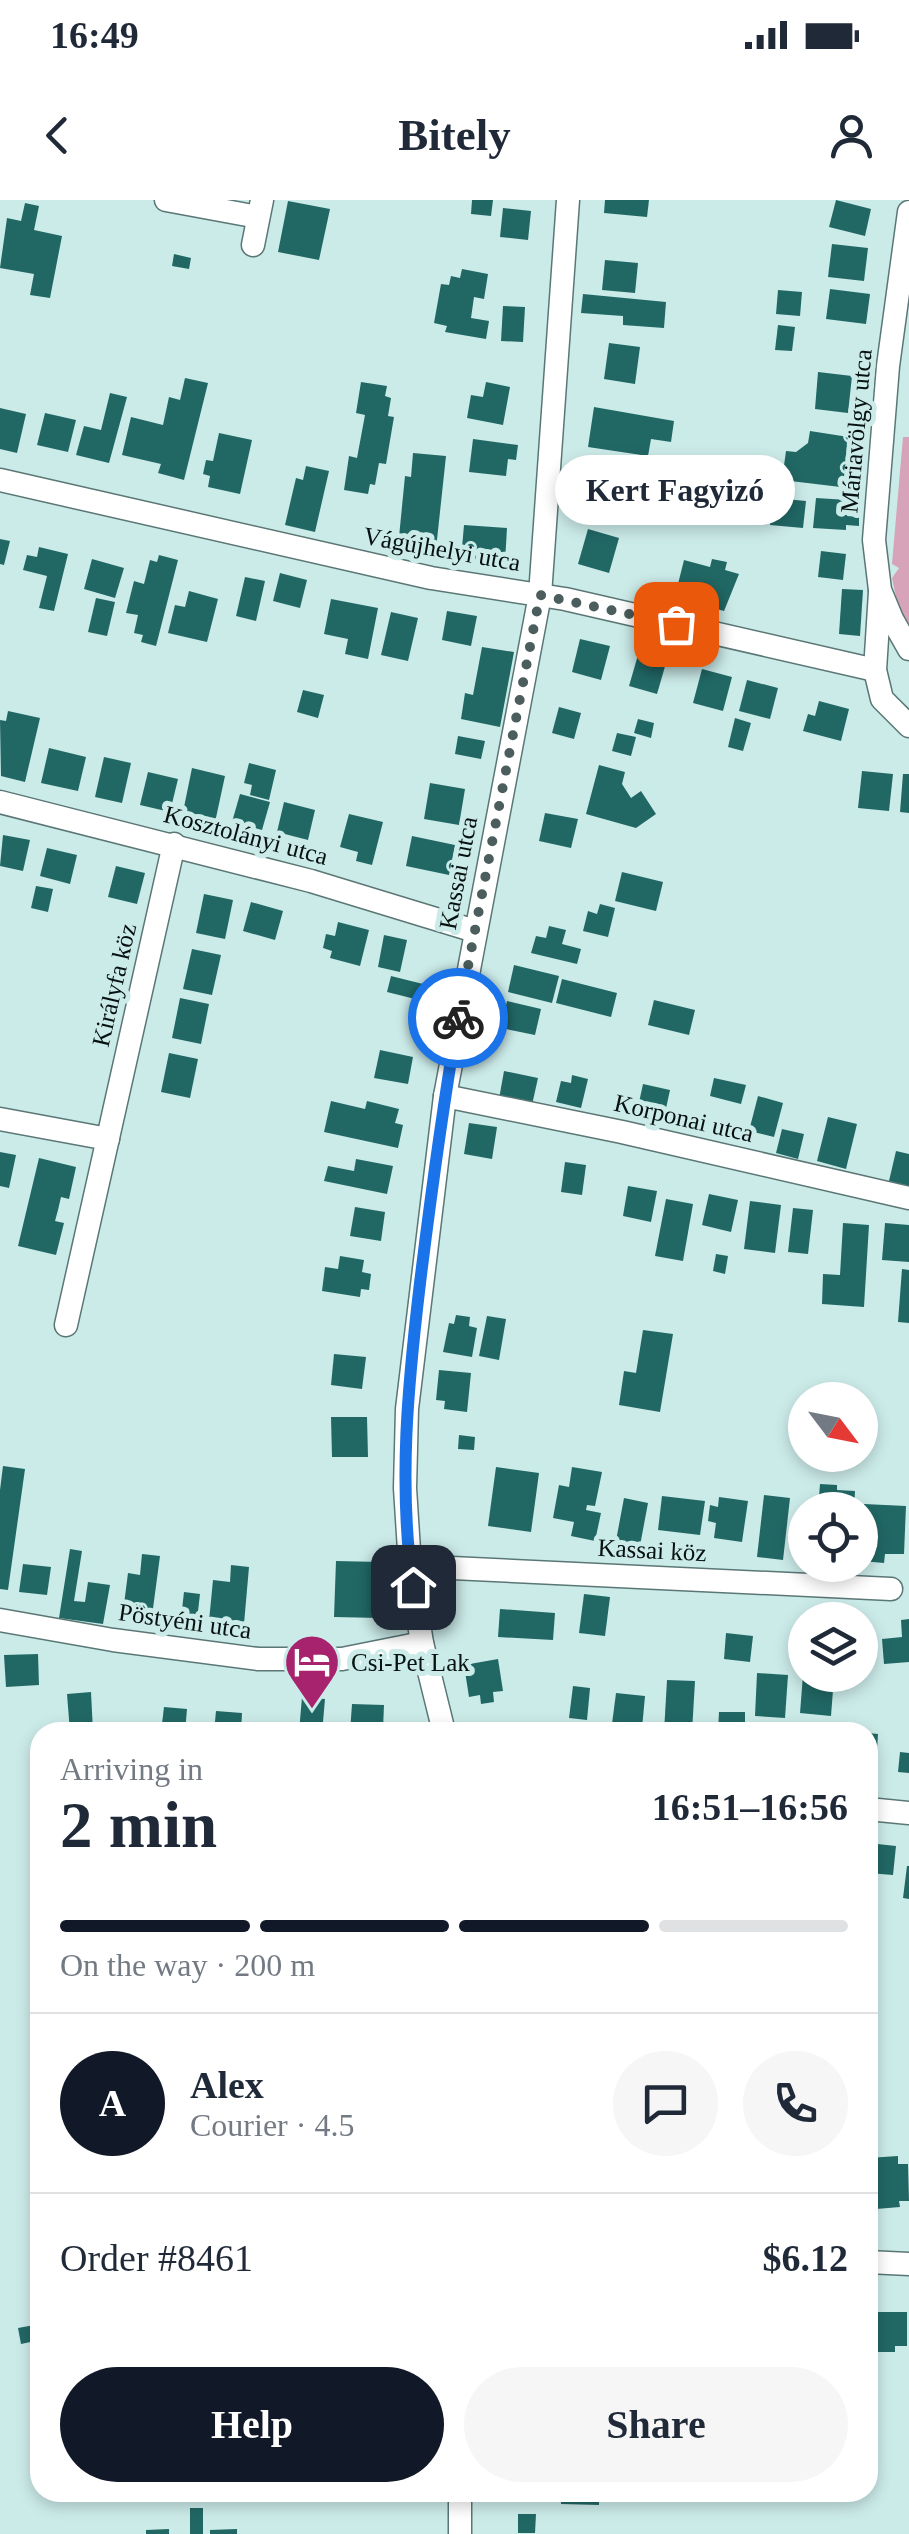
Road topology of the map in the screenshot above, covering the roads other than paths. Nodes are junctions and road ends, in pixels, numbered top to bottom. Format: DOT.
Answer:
graph roads {
  1 [pos="166,200"];
  2 [pos="568,200"];
  3 [pos="260,209"];
  4 [pos="909,212"];
  5 [pos="253,245"];
  6 [pos="0,480"];
  7 [pos="880,590"];
  8 [pos="540,595"];
  9 [pos="909,650"];
  10 [pos="875,670"];
  11 [pos="909,726"];
  12 [pos="0,802"];
  13 [pos="174,844"];
  14 [pos="475,930"];
  15 [pos="445,1096"];
  16 [pos="0,1120"];
  17 [pos="108,1139"];
  18 [pos="909,1198"];
  19 [pos="66,1325"];
  20 [pos="410,1566"];
  21 [pos="891,1589"];
  22 [pos="0,1620"];
  23 [pos="422,1643"];
  24 [pos="442,1722"];
  25 [pos="878,1810"];
  26 [pos="909,1813"];
  27 [pos="878,2262"];
  28 [pos="909,2264"];
  29 [pos="460,2502"];
  30 [pos="460,2534"];
  1 -- 3 [label="street"];
  2 -- 8 [label="street, Kassai utca"];
  3 -- 5 [label="street"];
  4 -- 7 [label="street, Máriavölgy utca"];
  6 -- 8 [label="street, Vágújhelyi utca"];
  7 -- 9 [label="street, Máriavölgy utca"];
  7 -- 10 [label="street"];
  8 -- 10 [label="street, Vágújhelyi utca"];
  8 -- 14 [label="street, Kassai utca"];
  9 -- 10 [label="street"];
  10 -- 11 [label="street"];
  12 -- 13 [label="street, Kosztolányi utca"];
  13 -- 14 [label="street, Kosztolányi utca"];
  13 -- 17 [label="street, Királyfa köz"];
  14 -- 15 [label="street, Kassai utca"];
  15 -- 18 [label="street, Korponai utca"];
  15 -- 20 [label="street, Kassai utca"];
  16 -- 17 [label="street"];
  17 -- 19 [label="street, Királyfa köz"];
  20 -- 21 [label="street, Kassai köz"];
  20 -- 23 [label="street, Kassai utca"];
  22 -- 23 [label="street, Pöstyéni utca"];
  23 -- 24 [label="street, Kassai utca"];
  25 -- 26 [label="street"];
  27 -- 28 [label="street"];
  29 -- 30 [label="street"];
}
